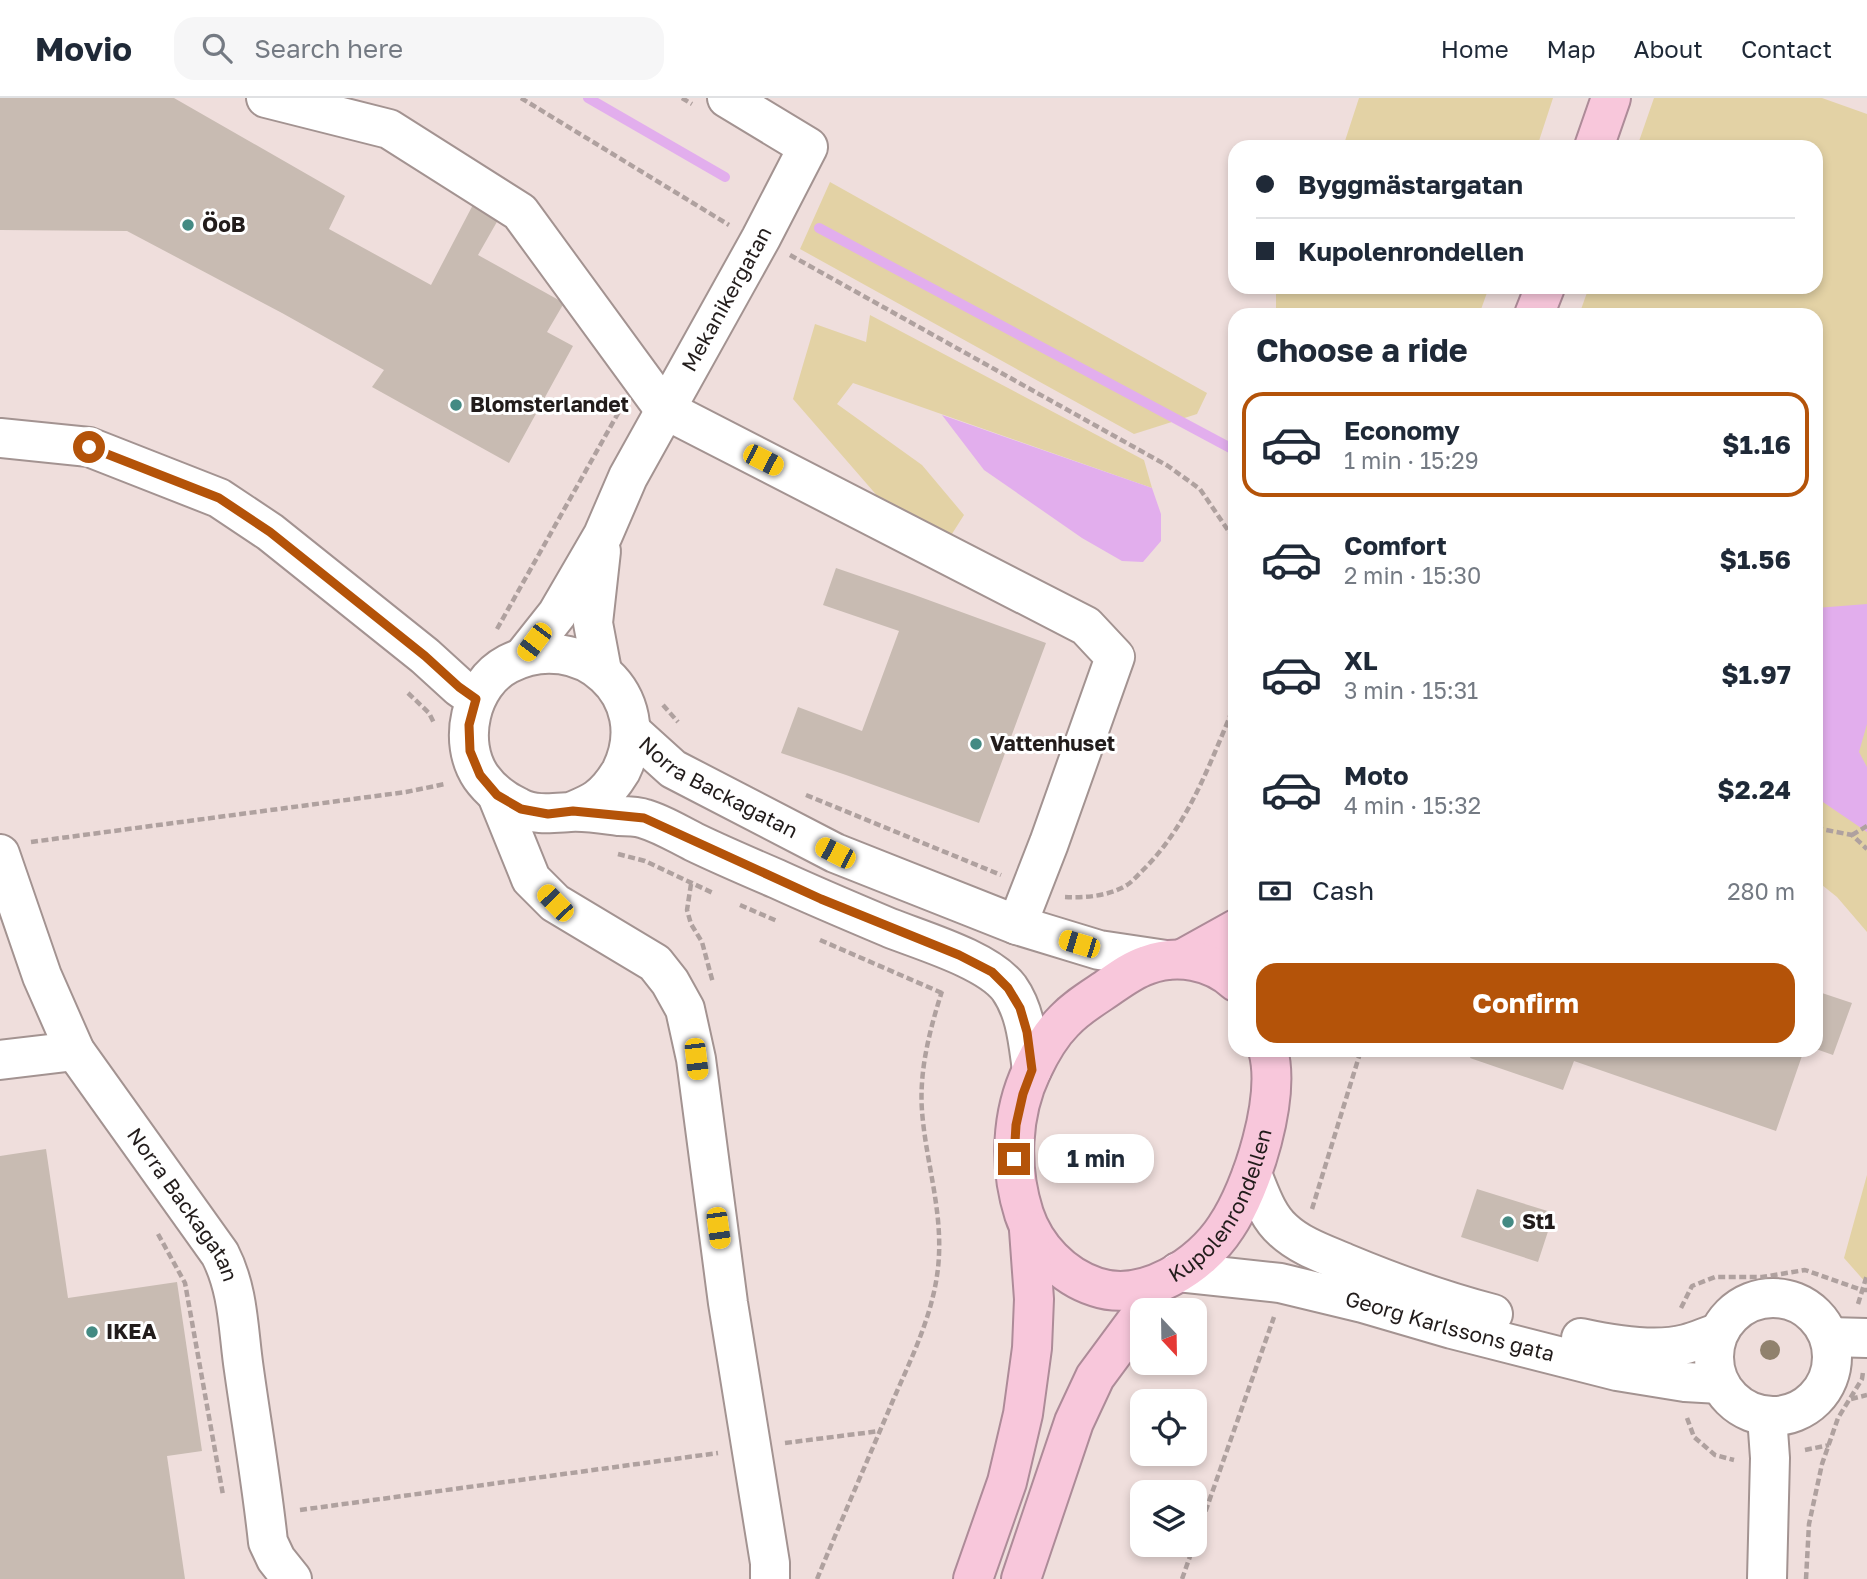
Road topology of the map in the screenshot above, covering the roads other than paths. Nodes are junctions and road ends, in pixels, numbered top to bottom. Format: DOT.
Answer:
graph roads {
  1 [pos="266,98"];
  2 [pos="727,98"];
  3 [pos="1611,98"];
  4 [pos="1596,140"];
  5 [pos="664,409"];
  6 [pos="0,439"];
  7 [pos="603,535"];
  8 [pos="523,657"];
  9 [pos="602,671"];
  10 [pos="476,699"];
  11 [pos="631,731"];
  12 [pos="497,795"];
  13 [pos="560,813"];
  14 [pos="11,848"];
  15 [pos="531,879"];
  16 [pos="1024,908"];
  17 [pos="1228,933"];
  18 [pos="1174,960"];
  19 [pos="1228,977"];
  20 [pos="75,1051"];
  21 [pos="1270,1057"];
  22 [pos="1285,1057"];
  23 [pos="0,1060"];
  24 [pos="1032,1070"];
  25 [pos="1270,1103"];
  26 [pos="1252,1174"];
  27 [pos="1030,1230"];
  28 [pos="1174,1274"];
  29 [pos="1154,1298"];
  30 [pos="1130,1329"];
  31 [pos="1718,1333"];
  32 [pos="1853,1338"];
  33 [pos="1720,1384"];
  34 [pos="1767,1416"];
  35 [pos="287,1577"];
  36 [pos="770,1579"];
  37 [pos="973,1579"];
  38 [pos="1021,1579"];
  39 [pos="1767,1579"];
  1 -- 5 [label="street"];
  2 -- 5 [label="street, Mekanikergatan"];
  3 -- 4 [label="highway"];
  5 -- 7 [label="street, Mekanikergatan"];
  5 -- 16 [label="street"];
  6 -- 10 [label="street"];
  7 -- 8 [label="street, Mekanikergatan"];
  7 -- 9 [label="street, Mekanikergatan"];
  8 -- 9 [label="street"];
  8 -- 10 [label="street"];
  9 -- 11 [label="street"];
  10 -- 12 [label="street"];
  11 -- 13 [label="street"];
  11 -- 16 [label="street, Norra Backagatan"];
  12 -- 13 [label="street"];
  12 -- 15 [label="street"];
  13 -- 15 [label="street"];
  13 -- 24 [label="street"];
  14 -- 20 [label="street, Norra Backagatan"];
  15 -- 36 [label="street"];
  16 -- 18 [label="street, Norra Backagatan"];
  17 -- 18 [label="highway, Kupolenrondellen"];
  18 -- 19 [label="highway"];
  18 -- 24 [label="highway, Kupolenrondellen"];
  20 -- 23 [label="street"];
  20 -- 35 [label="street, Norra Backagatan"];
  21 -- 25 [label="highway, Kupolenrondellen"];
  22 -- 25 [label="highway"];
  24 -- 27 [label="highway, Kupolenrondellen"];
  25 -- 26 [label="highway, Kupolenrondellen"];
  26 -- 28 [label="highway, Kupolenrondellen"];
  26 -- 31 [label="street, Georg Karlssons gata"];
  27 -- 28 [label="highway, Kupolenrondellen"];
  27 -- 37 [label="highway"];
  28 -- 29 [label="highway"];
  28 -- 33 [label="street, Georg Karlssons gata"];
  30 -- 38 [label="highway"];
  31 -- 32 [label="street"];
  31 -- 33 [label="street"];
  32 -- 34 [label="street"];
  33 -- 34 [label="street"];
  34 -- 39 [label="street"];
}
